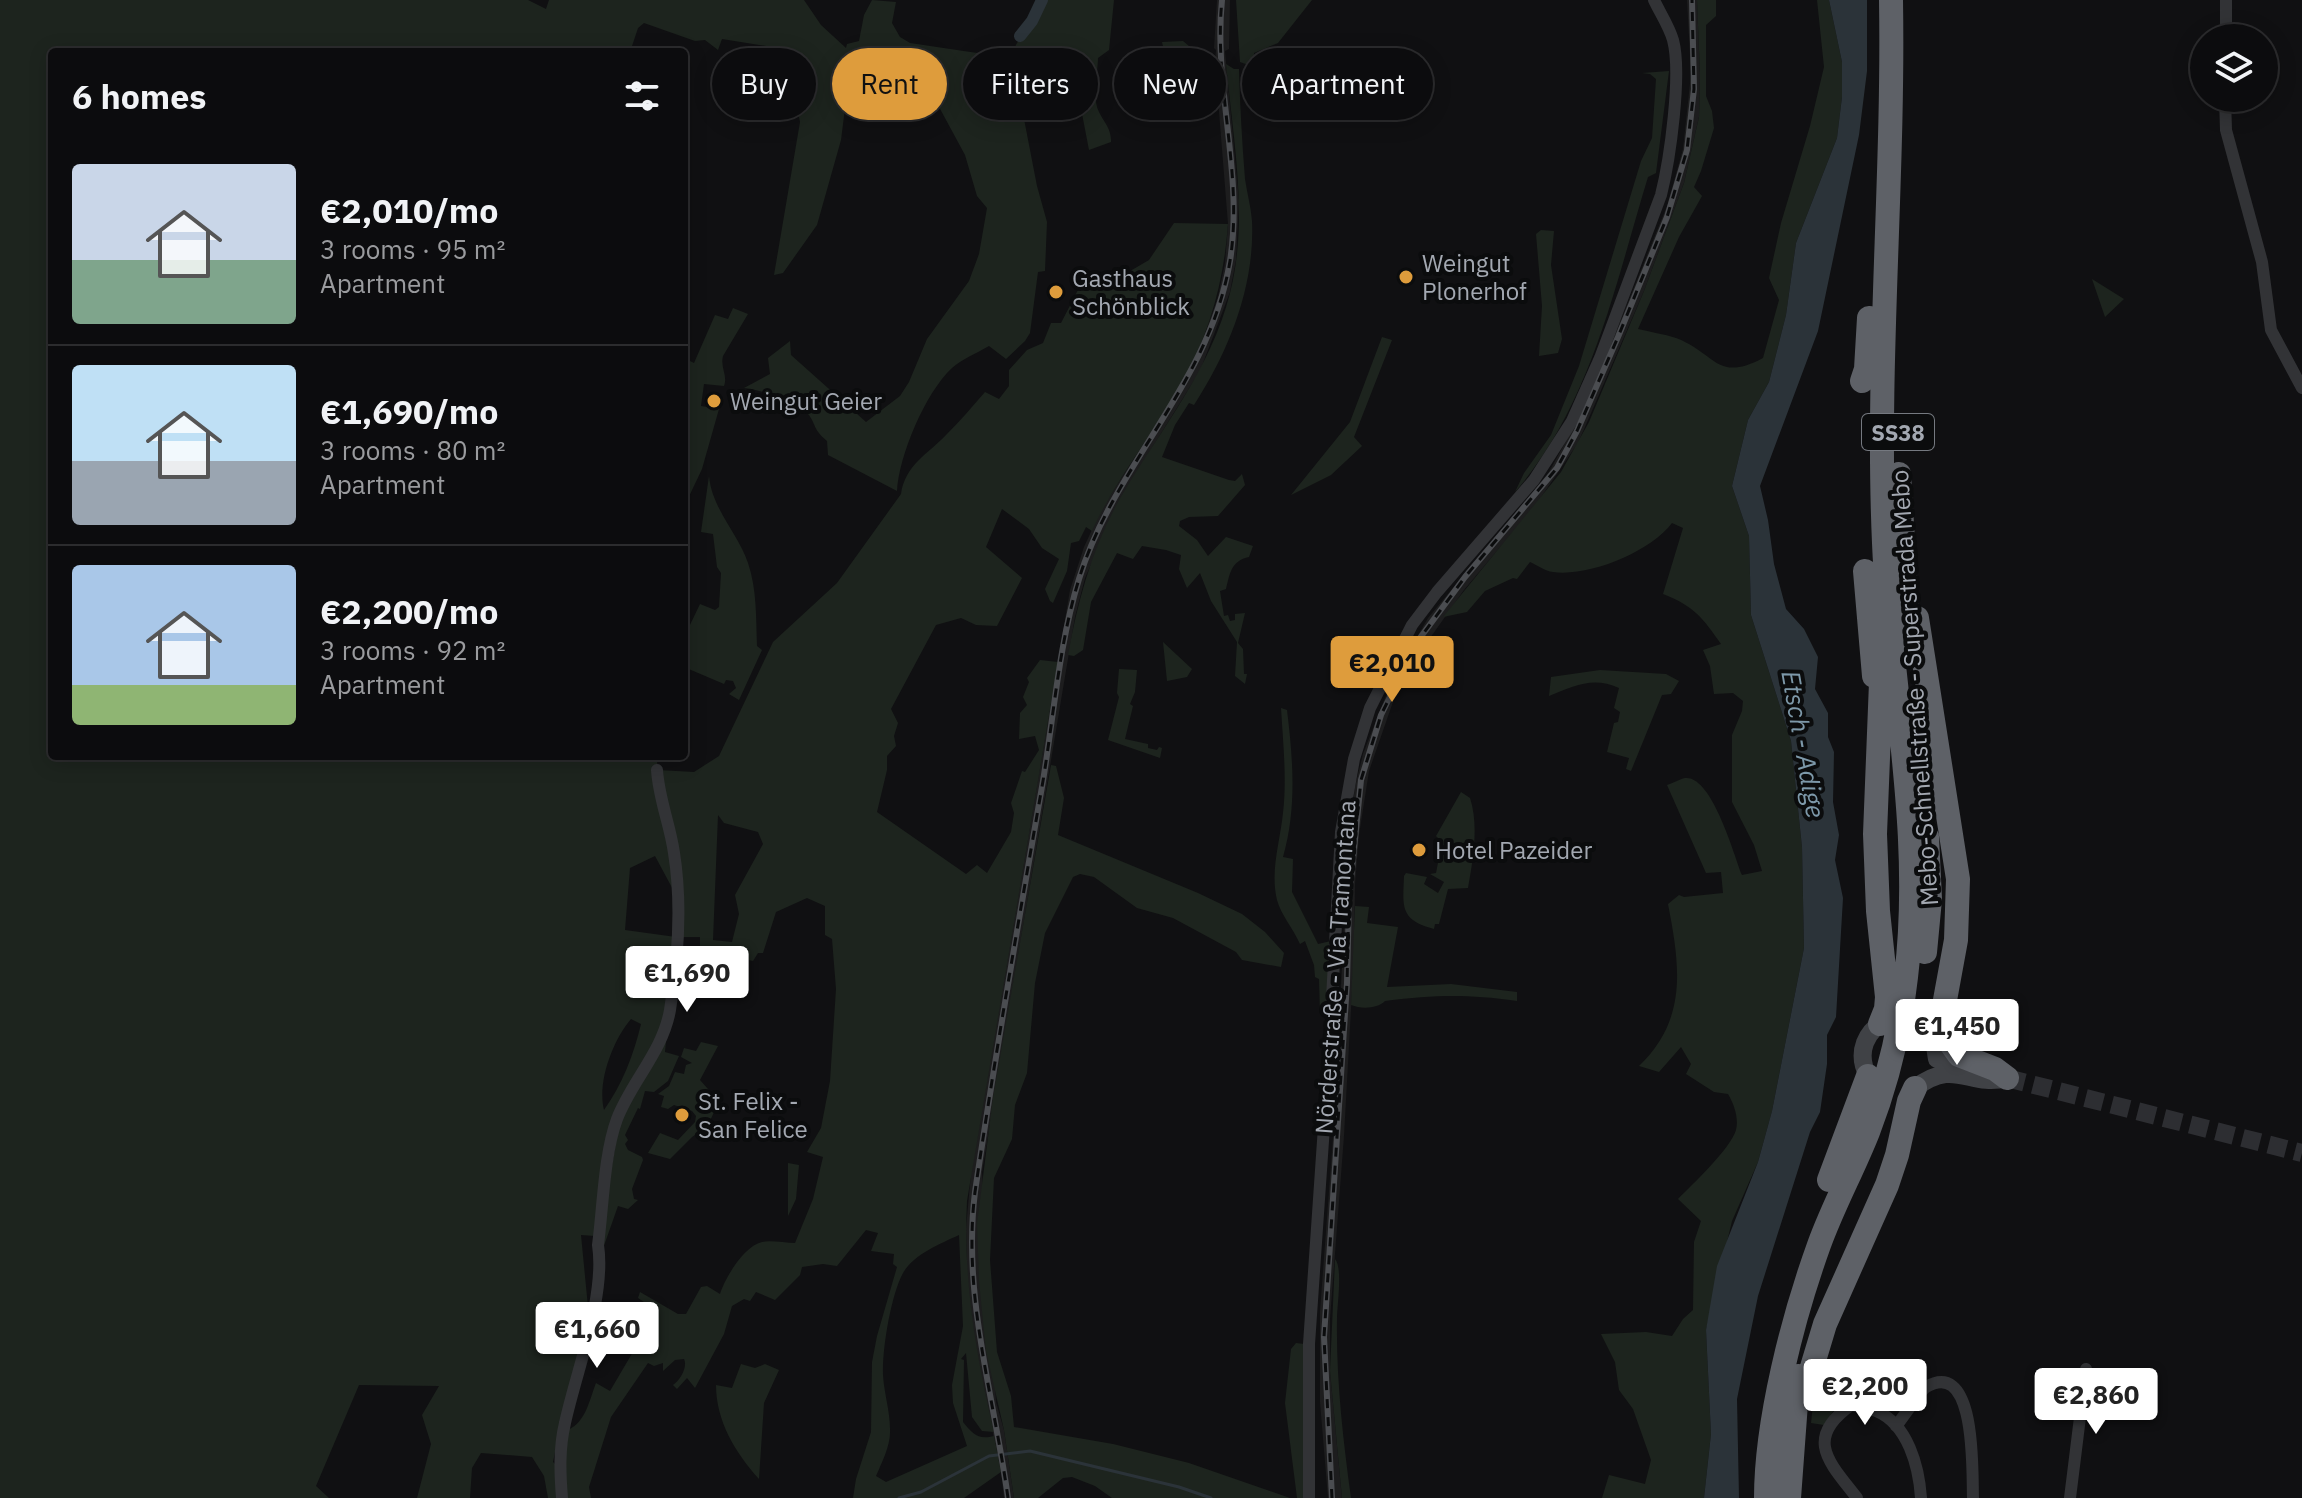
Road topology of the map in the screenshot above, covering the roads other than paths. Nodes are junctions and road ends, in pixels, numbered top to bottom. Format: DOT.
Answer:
graph roads {
  1 [pos="1654,0"];
  2 [pos="1891,0"];
  3 [pos="1905,0"];
  4 [pos="2226,0"];
  5 [pos="2226,24"];
  6 [pos="2225,112"];
  7 [pos="1889,154"];
  8 [pos="1862,381"];
  9 [pos="2302,388"];
  10 [pos="1900,506"];
  11 [pos="1884,543"];
  12 [pos="1865,571"];
  13 [pos="657,770"];
  14 [pos="1876,817"];
  15 [pos="1952,965"];
  16 [pos="1887,1021"];
  17 [pos="1932,1040"];
  18 [pos="1868,1076"];
  19 [pos="2007,1078"];
  20 [pos="1923,1082"];
  21 [pos="1830,1240"];
  22 [pos="2086,1369"];
  23 [pos="1783,1423"];
  24 [pos="1896,1426"];
  25 [pos="562,1498"];
  26 [pos="1309,1498"];
  27 [pos="1766,1498"];
  28 [pos="1789,1498"];
  29 [pos="1857,1498"];
  30 [pos="1921,1498"];
  31 [pos="1973,1498"];
  32 [pos="2070,1498"];
  1 -- 26 [label="street, Nörderstraße - Via Tramontana"];
  2 -- 7 [label="highway, Mebo-Schnellstraße - Superstrada Mebo / SS38"];
  3 -- 10 [label="highway, Mebo-Schnellstraße - Superstrada Mebo / SS38"];
  4 -- 5 [label="street"];
  6 -- 9 [label="street"];
  7 -- 8 [label="highway"];
  7 -- 11 [label="highway, Mebo-Schnellstraße - Superstrada Mebo / SS38"];
  10 -- 15 [label="highway"];
  10 -- 21 [label="highway, Mebo-Schnellstraße - Superstrada Mebo / SS38"];
  11 -- 14 [label="highway"];
  11 -- 21 [label="highway, Mebo-Schnellstraße - Superstrada Mebo / SS38"];
  12 -- 14 [label="highway"];
  13 -- 25 [label="street"];
  14 -- 16 [label="highway"];
  15 -- 17 [label="highway"];
  15 -- 19 [label="highway"];
  16 -- 18 [label="main road"];
  17 -- 19 [label="main road"];
  17 -- 20 [label="main road"];
  18 -- 23 [label="highway"];
  19 -- 20 [label="main road"];
  20 -- 23 [label="highway"];
  21 -- 23 [label="highway, Mebo-Schnellstraße - Superstrada Mebo / SS38"];
  22 -- 32 [label="street"];
  23 -- 27 [label="highway, SS38"];
  23 -- 28 [label="highway, Mebo-Schnellstraße - Superstrada Mebo / SS38"];
  24 -- 29 [label="street"];
  24 -- 30 [label="street"];
  24 -- 31 [label="street"];
}
